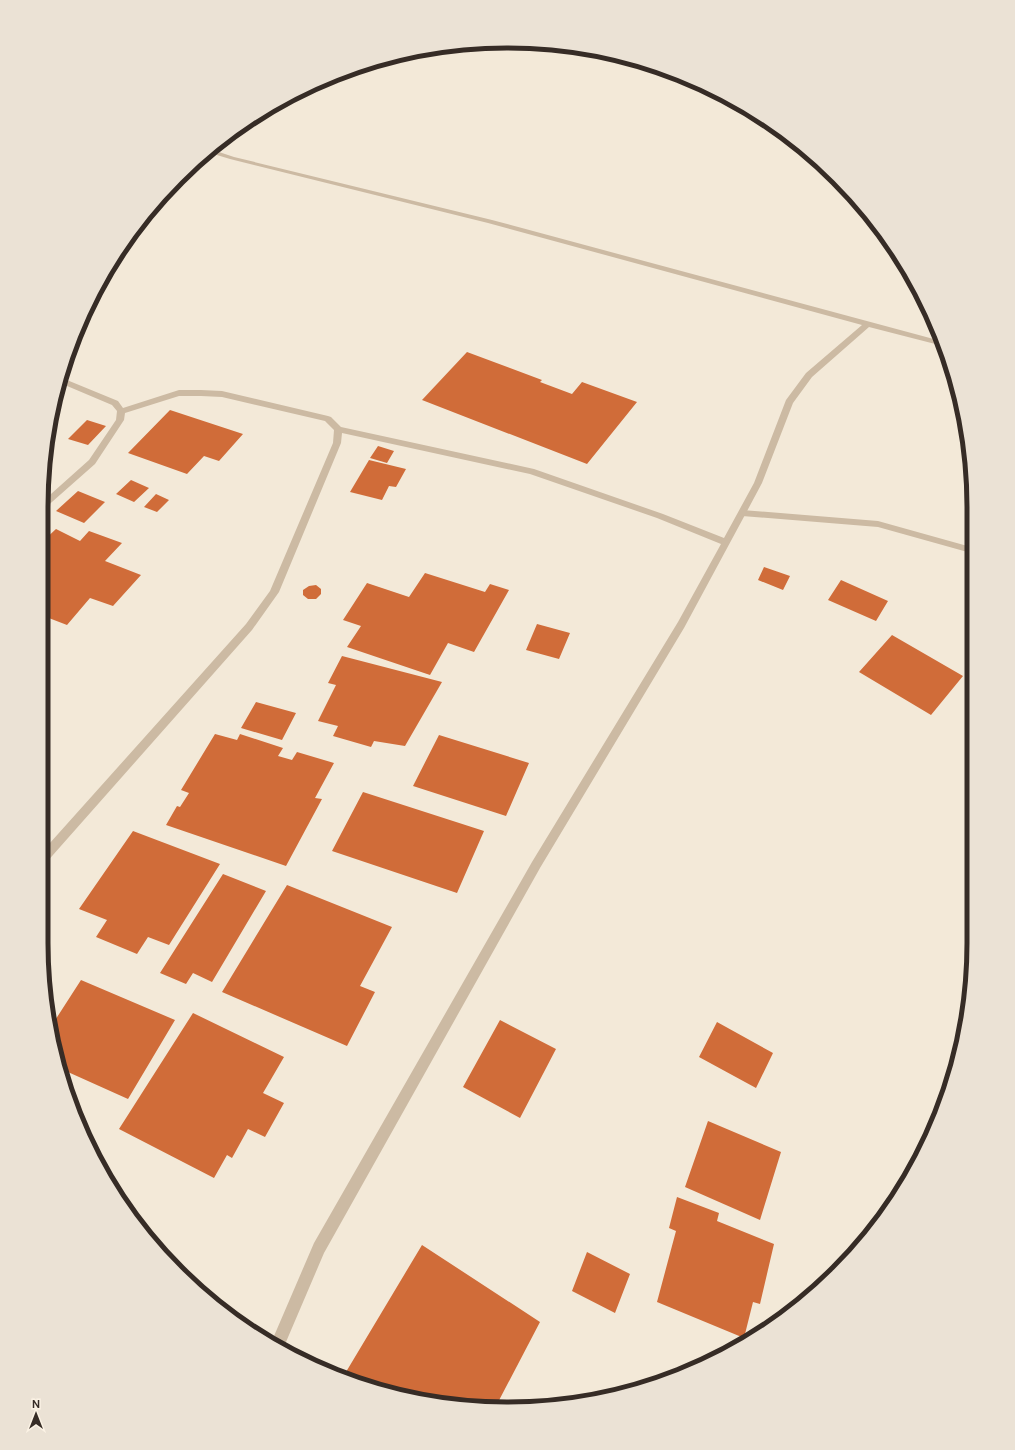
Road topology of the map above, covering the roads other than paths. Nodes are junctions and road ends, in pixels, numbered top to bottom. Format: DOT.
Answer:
graph roads {
  1 [pos="216,153"];
  2 [pos="869,323"];
  3 [pos="936,342"];
  4 [pos="66,382"];
  5 [pos="121,411"];
  6 [pos="338,429"];
  7 [pos="48,501"];
  8 [pos="742,513"];
  9 [pos="725,542"];
  10 [pos="967,549"];
  11 [pos="48,853"];
  12 [pos="279,1341"];
  1 -- 2 [label="street"];
  2 -- 3 [label="street"];
  2 -- 8 [label="street"];
  4 -- 5 [label="street"];
  5 -- 6 [label="street"];
  5 -- 7 [label="street"];
  6 -- 9 [label="street"];
  6 -- 11 [label="street"];
  8 -- 9 [label="street"];
  8 -- 10 [label="street"];
  9 -- 12 [label="street"];
}
